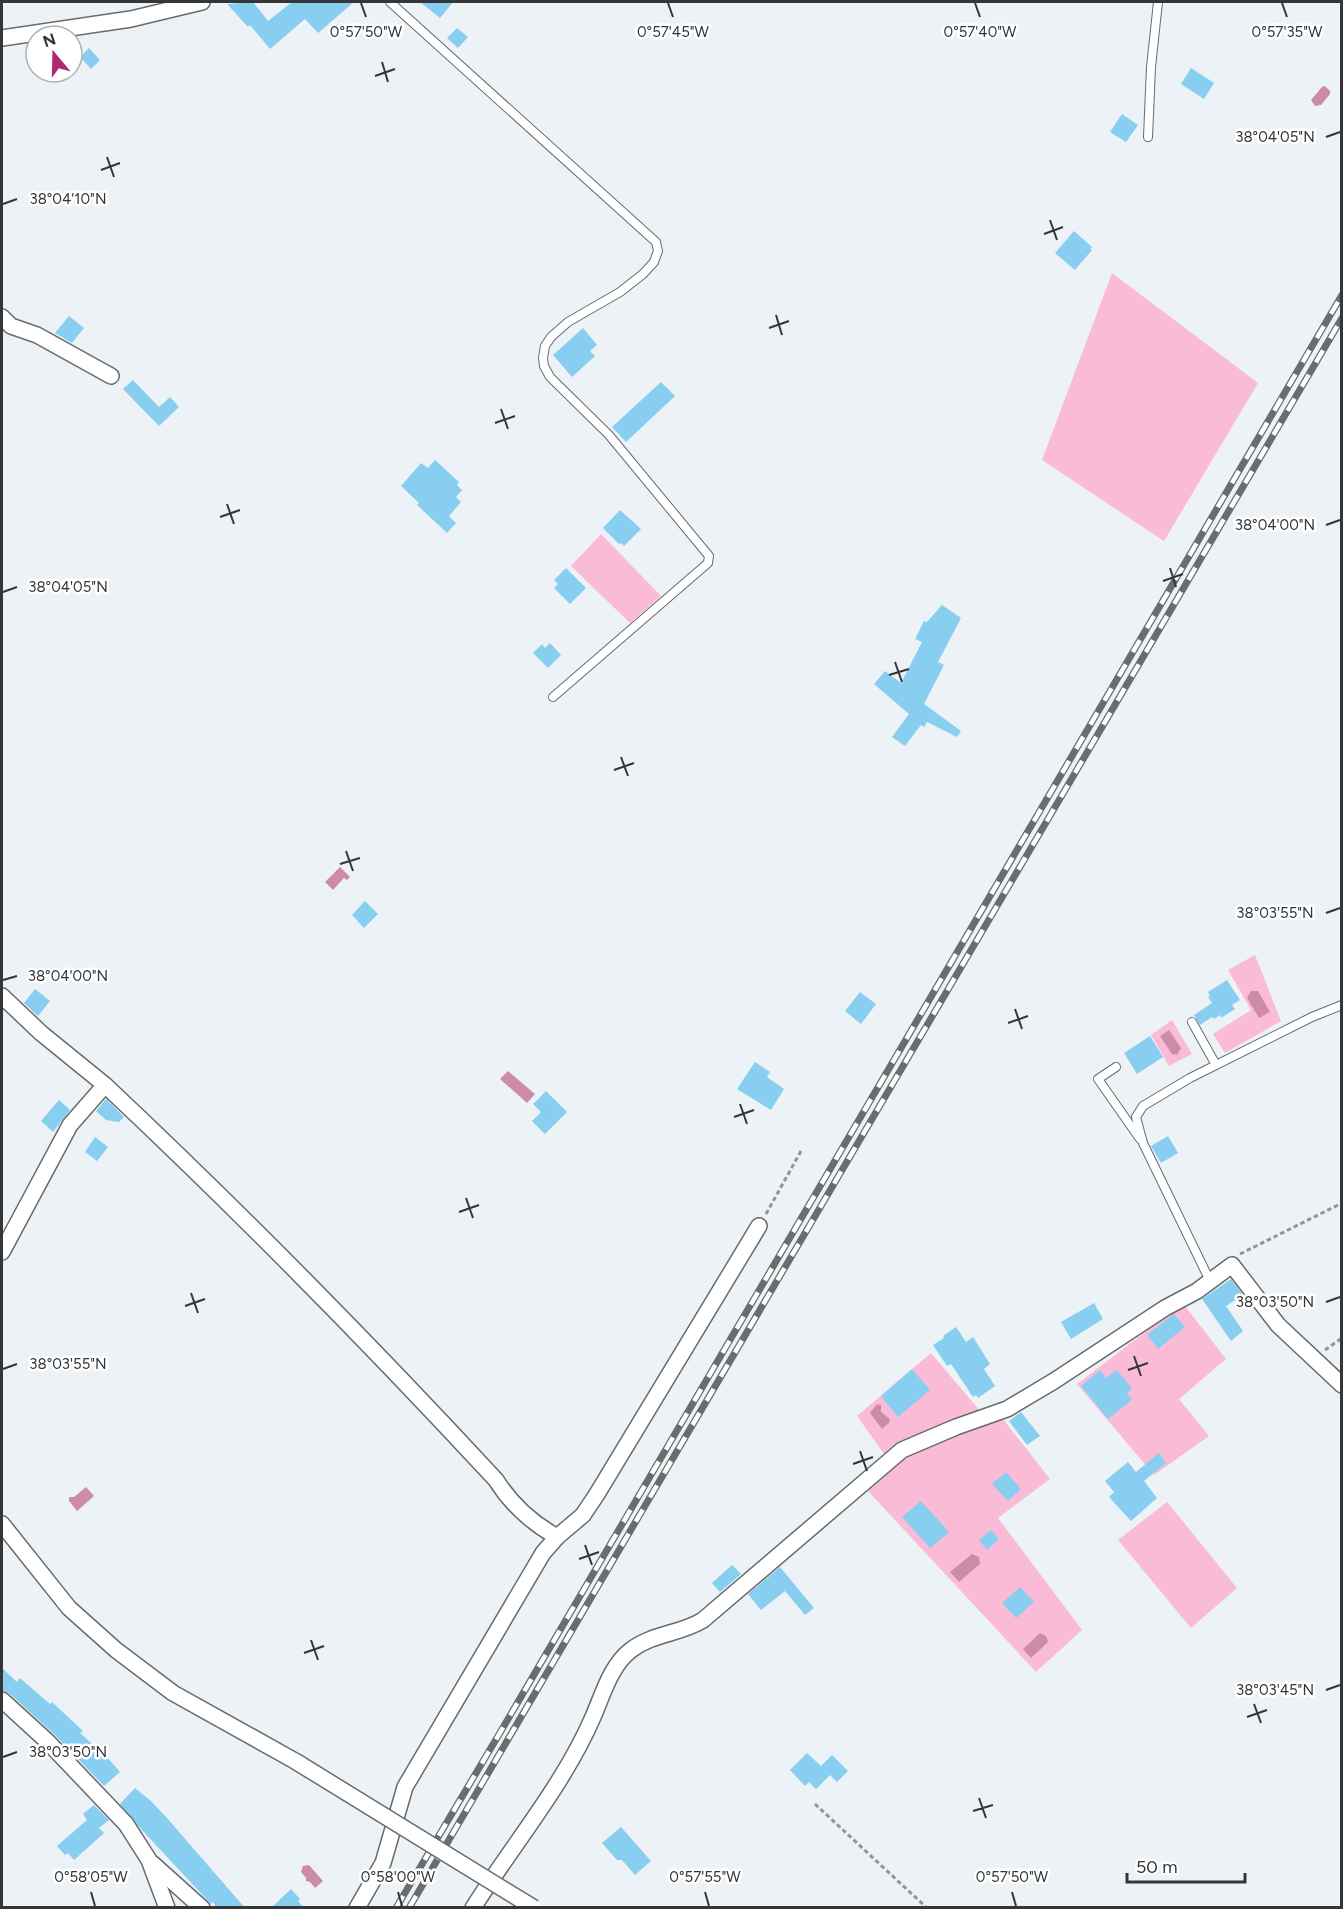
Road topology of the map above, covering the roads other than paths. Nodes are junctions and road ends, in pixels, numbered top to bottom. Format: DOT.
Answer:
graph roads {
  1 [pos="202,2"];
  2 [pos="390,2"];
  3 [pos="1158,2"];
  4 [pos="2,38"];
  5 [pos="1148,137"];
  6 [pos="2,317"];
  7 [pos="111,376"];
  8 [pos="553,697"];
  9 [pos="2,996"];
  10 [pos="1341,1005"];
  11 [pos="1192,1022"];
  12 [pos="1216,1065"];
  13 [pos="1116,1067"];
  14 [pos="105,1085"];
  15 [pos="1143,1143"];
  16 [pos="759,1226"];
  17 [pos="2,1252"];
  18 [pos="1210,1281"];
  19 [pos="1341,1385"];
  20 [pos="2,1524"];
  21 [pos="557,1537"];
  22 [pos="2,1700"];
  23 [pos="148,1860"];
  24 [pos="167,1908"];
  25 [pos="202,1908"];
  26 [pos="357,1908"];
  27 [pos="473,1908"];
  28 [pos="534,1908"];
  1 -- 4 [label="street"];
  2 -- 8 [label="lane"];
  3 -- 5 [label="lane"];
  6 -- 7 [label="street"];
  9 -- 14 [label="street"];
  10 -- 12 [label="lane"];
  11 -- 12 [label="lane"];
  12 -- 15 [label="lane"];
  13 -- 15 [label="lane"];
  14 -- 17 [label="street"];
  14 -- 21 [label="street"];
  15 -- 18 [label="lane"];
  16 -- 21 [label="street"];
  18 -- 19 [label="street"];
  18 -- 27 [label="street"];
  20 -- 28 [label="street, bridge"];
  21 -- 26 [label="street"];
  22 -- 23 [label="street"];
  23 -- 24 [label="street"];
  23 -- 25 [label="street"];
}
